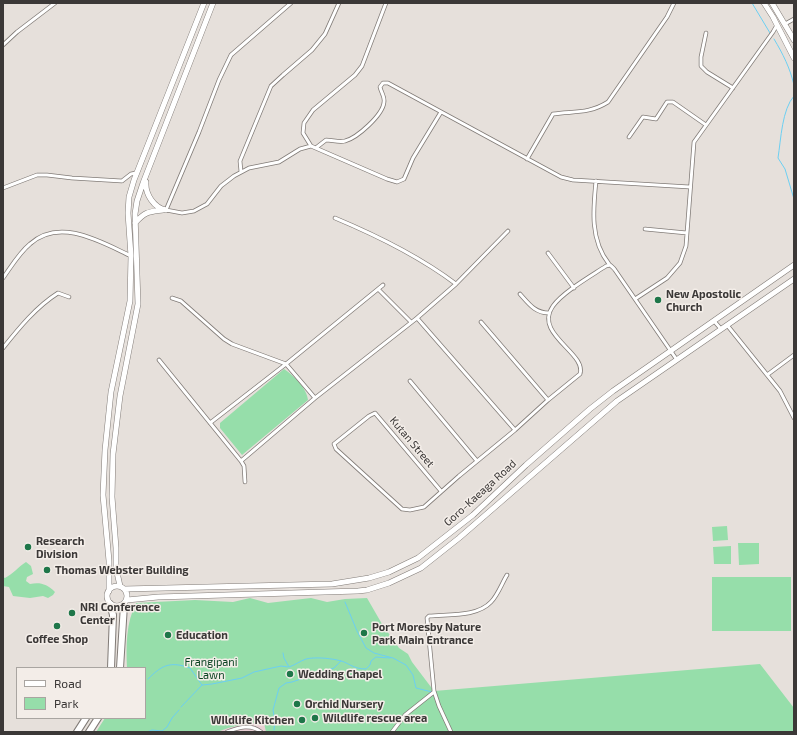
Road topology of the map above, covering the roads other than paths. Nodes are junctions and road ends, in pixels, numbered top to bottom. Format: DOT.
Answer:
graph roads {
  1 [pos="55,3"];
  2 [pos="204,3"];
  3 [pos="213,3"];
  4 [pos="290,3"];
  5 [pos="339,3"];
  6 [pos="386,3"];
  7 [pos="674,3"];
  8 [pos="764,3"];
  9 [pos="772,3"];
  10 [pos="794,19"];
  11 [pos="777,24"];
  12 [pos="785,24"];
  13 [pos="773,32"];
  14 [pos="706,33"];
  15 [pos="782,34"];
  16 [pos="794,40"];
  17 [pos="3,45"];
  18 [pos="794,58"];
  19 [pos="733,88"];
  20 [pos="441,112"];
  21 [pos="706,125"];
  22 [pos="629,137"];
  23 [pos="311,146"];
  24 [pos="317,147"];
  25 [pos="527,159"];
  26 [pos="241,172"];
  27 [pos="137,173"];
  28 [pos="146,177"];
  29 [pos="596,181"];
  30 [pos="690,187"];
  31 [pos="3,188"];
  32 [pos="166,210"];
  33 [pos="335,218"];
  34 [pos="135,223"];
  35 [pos="645,229"];
  36 [pos="508,231"];
  37 [pos="687,234"];
  38 [pos="548,253"];
  39 [pos="131,256"];
  40 [pos="610,265"];
  41 [pos="794,265"];
  42 [pos="3,278"];
  43 [pos="794,279"];
  44 [pos="456,284"];
  45 [pos="383,285"];
  46 [pos="574,288"];
  47 [pos="379,290"];
  48 [pos="520,294"];
  49 [pos="69,297"];
  50 [pos="172,298"];
  51 [pos="635,299"];
  52 [pos="549,313"];
  53 [pos="417,318"];
  54 [pos="714,321"];
  55 [pos="411,322"];
  56 [pos="481,322"];
  57 [pos="727,325"];
  58 [pos="721,329"];
  59 [pos="3,348"];
  60 [pos="670,351"];
  61 [pos="794,355"];
  62 [pos="159,360"];
  63 [pos="677,360"];
  64 [pos="286,364"];
  65 [pos="767,375"];
  66 [pos="410,381"];
  67 [pos="315,398"];
  68 [pos="548,400"];
  69 [pos="794,418"];
  70 [pos="210,423"];
  71 [pos="515,430"];
  72 [pos="241,461"];
  73 [pos="477,461"];
  74 [pos="245,482"];
  75 [pos="441,491"];
  76 [pos="507,575"];
  77 [pos="122,588"];
  78 [pos="109,591"];
  79 [pos="125,603"];
  80 [pos="110,604"];
  81 [pos="111,667"];
  82 [pos="120,667"];
  83 [pos="434,692"];
  84 [pos="85,719"];
  85 [pos="97,719"];
  86 [pos="77,732"];
  87 [pos="89,732"];
  88 [pos="227,732"];
  89 [pos="261,732"];
  90 [pos="392,732"];
  91 [pos="451,732"];
  1 -- 17 [label="street"];
  2 -- 27 [label="main road"];
  3 -- 28 [label="main road"];
  4 -- 32 [label="street"];
  5 -- 26 [label="street"];
  6 -- 23 [label="street"];
  7 -- 25 [label="street"];
  8 -- 11 [label="main road"];
  9 -- 12 [label="main road"];
  10 -- 12 [label="street"];
  11 -- 13 [label="street"];
  11 -- 15 [label="main road"];
  12 -- 16 [label="main road"];
  13 -- 15 [label="street"];
  13 -- 19 [label="street"];
  14 -- 19 [label="street"];
  15 -- 18 [label="main road"];
  19 -- 21 [label="street"];
  20 -- 24 [label="street"];
  20 -- 24 [label="street"];
  20 -- 25 [label="street"];
  21 -- 22 [label="street"];
  21 -- 30 [label="street"];
  23 -- 24 [label="street"];
  23 -- 26 [label="street"];
  25 -- 29 [label="street"];
  26 -- 32 [label="street"];
  27 -- 31 [label="street"];
  27 -- 39 [label="main road"];
  28 -- 32 [label="main road"];
  28 -- 34 [label="main road"];
  29 -- 30 [label="street"];
  29 -- 40 [label="street"];
  30 -- 37 [label="street"];
  32 -- 34 [label="main road"];
  33 -- 44 [label="street"];
  34 -- 77 [label="main road"];
  35 -- 37 [label="street"];
  36 -- 44 [label="street"];
  37 -- 51 [label="street"];
  38 -- 46 [label="street"];
  39 -- 42 [label="street"];
  39 -- 78 [label="main road"];
  40 -- 46 [label="street"];
  40 -- 51 [label="street"];
  41 -- 54 [label="main road, Goro-Kaeaga Road"];
  43 -- 57 [label="main road, Goro-Kaeaga Road"];
  44 -- 53 [label="street"];
  45 -- 47 [label="street"];
  46 -- 52 [label="street"];
  47 -- 55 [label="street"];
  47 -- 64 [label="street"];
  48 -- 52 [label="street"];
  49 -- 59 [label="street"];
  50 -- 64 [label="street"];
  51 -- 60 [label="street"];
  52 -- 68 [label="street"];
  53 -- 55 [label="street"];
  53 -- 71 [label="street"];
  54 -- 58 [label="street"];
  54 -- 60 [label="main road, Goro-Kaeaga Road"];
  55 -- 67 [label="street"];
  56 -- 68 [label="street"];
  57 -- 58 [label="main road, Goro-Kaeaga Road"];
  57 -- 65 [label="street"];
  58 -- 63 [label="main road, Goro-Kaeaga Road"];
  60 -- 63 [label="street"];
  60 -- 77 [label="main road, Goro-Kaeaga Road"];
  61 -- 65 [label="street"];
  62 -- 70 [label="street"];
  63 -- 79 [label="main road, Goro-Kaeaga Road"];
  64 -- 67 [label="street"];
  64 -- 70 [label="street"];
  65 -- 69 [label="street"];
  66 -- 73 [label="street"];
  67 -- 72 [label="street"];
  68 -- 71 [label="street"];
  70 -- 72 [label="street"];
  71 -- 73 [label="street"];
  72 -- 74 [label="street"];
  73 -- 75 [label="street"];
  75 -- 75 [label="street, Kutan Street"];
  76 -- 83 [label="street"];
  77 -- 78 [label="main road"];
  77 -- 79 [label="main road"];
  78 -- 80 [label="main road"];
  79 -- 80 [label="main road"];
  79 -- 82 [label="highway"];
  80 -- 81 [label="highway"];
  83 -- 90 [label="street"];
  83 -- 91 [label="street"];
  84 -- 86 [label="highway"];
  85 -- 87 [label="highway"];
  88 -- 89 [label="street"];
}
